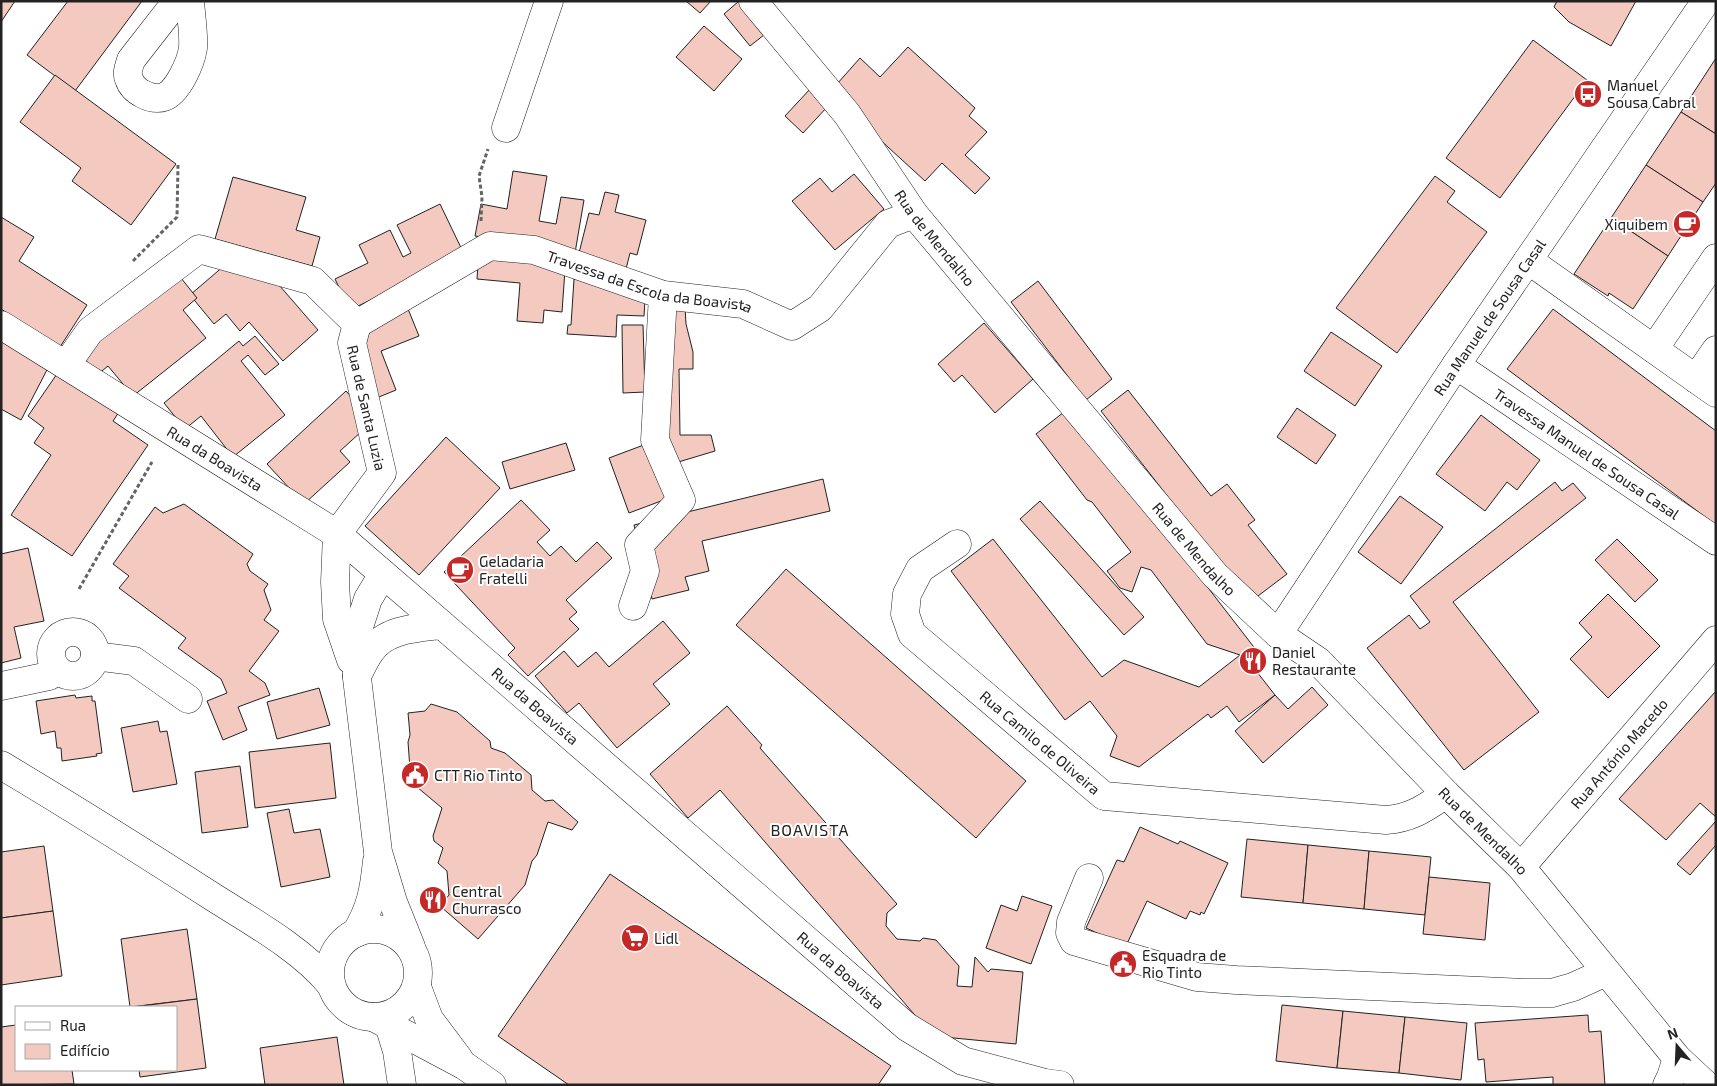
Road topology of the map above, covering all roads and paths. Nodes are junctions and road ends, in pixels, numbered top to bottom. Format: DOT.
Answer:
graph roads {
  1 [pos="177,1"];
  2 [pos="190,1"];
  3 [pos="549,1"];
  4 [pos="753,1"];
  5 [pos="1706,1"];
  6 [pos="506,128"];
  7 [pos="178,165"];
  8 [pos="914,214"];
  9 [pos="490,246"];
  10 [pos="1716,258"];
  11 [pos="1528,260"];
  12 [pos="130,264"];
  13 [pos="663,295"];
  14 [pos="357,324"];
  15 [pos="1,325"];
  16 [pos="1654,349"];
  17 [pos="1716,350"];
  18 [pos="66,365"];
  19 [pos="1456,365"];
  20 [pos="1706,386"];
  21 [pos="152,462"];
  22 [pos="336,534"];
  23 [pos="1716,541"];
  24 [pos="957,544"];
  25 [pos="383,574"];
  26 [pos="79,589"];
  27 [pos="633,606"];
  28 [pos="441,625"];
  29 [pos="1278,634"];
  30 [pos="1716,640"];
  31 [pos="95,656"];
  32 [pos="57,669"];
  33 [pos="357,678"];
  34 [pos="1,686"];
  35 [pos="188,699"];
  36 [pos="1,765"];
  37 [pos="1446,794"];
  38 [pos="378,852"];
  39 [pos="1521,867"];
  40 [pos="1089,878"];
  41 [pos="259,926"];
  42 [pos="349,937"];
  43 [pos="410,947"];
  44 [pos="1606,972"];
  45 [pos="331,984"];
  46 [pos="417,987"];
  47 [pos="381,1021"];
  48 [pos="1677,1058"];
  49 [pos="465,1066"];
  50 [pos="402,1085"];
  51 [pos="492,1085"];
  52 [pos="1060,1085"];
  53 [pos="1667,1085"];
  54 [pos="1706,1085"];
  1 -- 2 [label="street"];
  3 -- 6 [label="street"];
  4 -- 8 [label="street, Rua de Mendalho"];
  5 -- 11 [label="street, Rua Manuel de Sousa Casal"];
  6 -- 9 [label="path"];
  7 -- 12 [label="path"];
  8 -- 13 [label="street, Travessa da Escola da Boavista"];
  8 -- 29 [label="street, Rua de Mendalho"];
  9 -- 13 [label="street, Travessa da Escola da Boavista"];
  9 -- 14 [label="street"];
  10 -- 16 [label="street"];
  11 -- 16 [label="street"];
  11 -- 19 [label="street, Rua Manuel de Sousa Casal"];
  13 -- 27 [label="street"];
  14 -- 18 [label="street, Rua de Santa Luzia"];
  14 -- 22 [label="street, Rua de Santa Luzia"];
  15 -- 18 [label="street, Rua da Boavista"];
  16 -- 20 [label="street"];
  17 -- 20 [label="street"];
  18 -- 22 [label="street, Rua da Boavista"];
  19 -- 23 [label="street, Travessa Manuel de Sousa Casal"];
  19 -- 29 [label="street, Rua Manuel de Sousa Casal"];
  21 -- 26 [label="path"];
  22 -- 25 [label="street, Rua da Boavista"];
  22 -- 33 [label="street"];
  24 -- 37 [label="street, Rua Camilo de Oliveira"];
  25 -- 28 [label="street, Rua da Boavista"];
  25 -- 33 [label="street"];
  28 -- 33 [label="street"];
  28 -- 52 [label="street, Rua da Boavista"];
  29 -- 37 [label="street, Rua de Mendalho"];
  30 -- 39 [label="street, Rua António Macedo"];
  31 -- 32 [label="street"];
  31 -- 32 [label="street"];
  31 -- 35 [label="street"];
  32 -- 34 [label="street"];
  33 -- 38 [label="street"];
  36 -- 41 [label="street"];
  37 -- 39 [label="street, Rua de Mendalho"];
  38 -- 42 [label="street"];
  38 -- 43 [label="street"];
  39 -- 44 [label="street, Rua de Mendalho"];
  40 -- 44 [label="street"];
  41 -- 42 [label="street"];
  41 -- 45 [label="street"];
  42 -- 43 [label="street"];
  42 -- 45 [label="street"];
  43 -- 46 [label="street"];
  44 -- 48 [label="street, Rua de Mendalho"];
  45 -- 47 [label="street"];
  46 -- 47 [label="street"];
  46 -- 49 [label="street"];
  47 -- 49 [label="street"];
  47 -- 50 [label="street"];
  48 -- 53 [label="street"];
  48 -- 54 [label="street, Rua de Mendalho"];
  49 -- 51 [label="street"];
}
